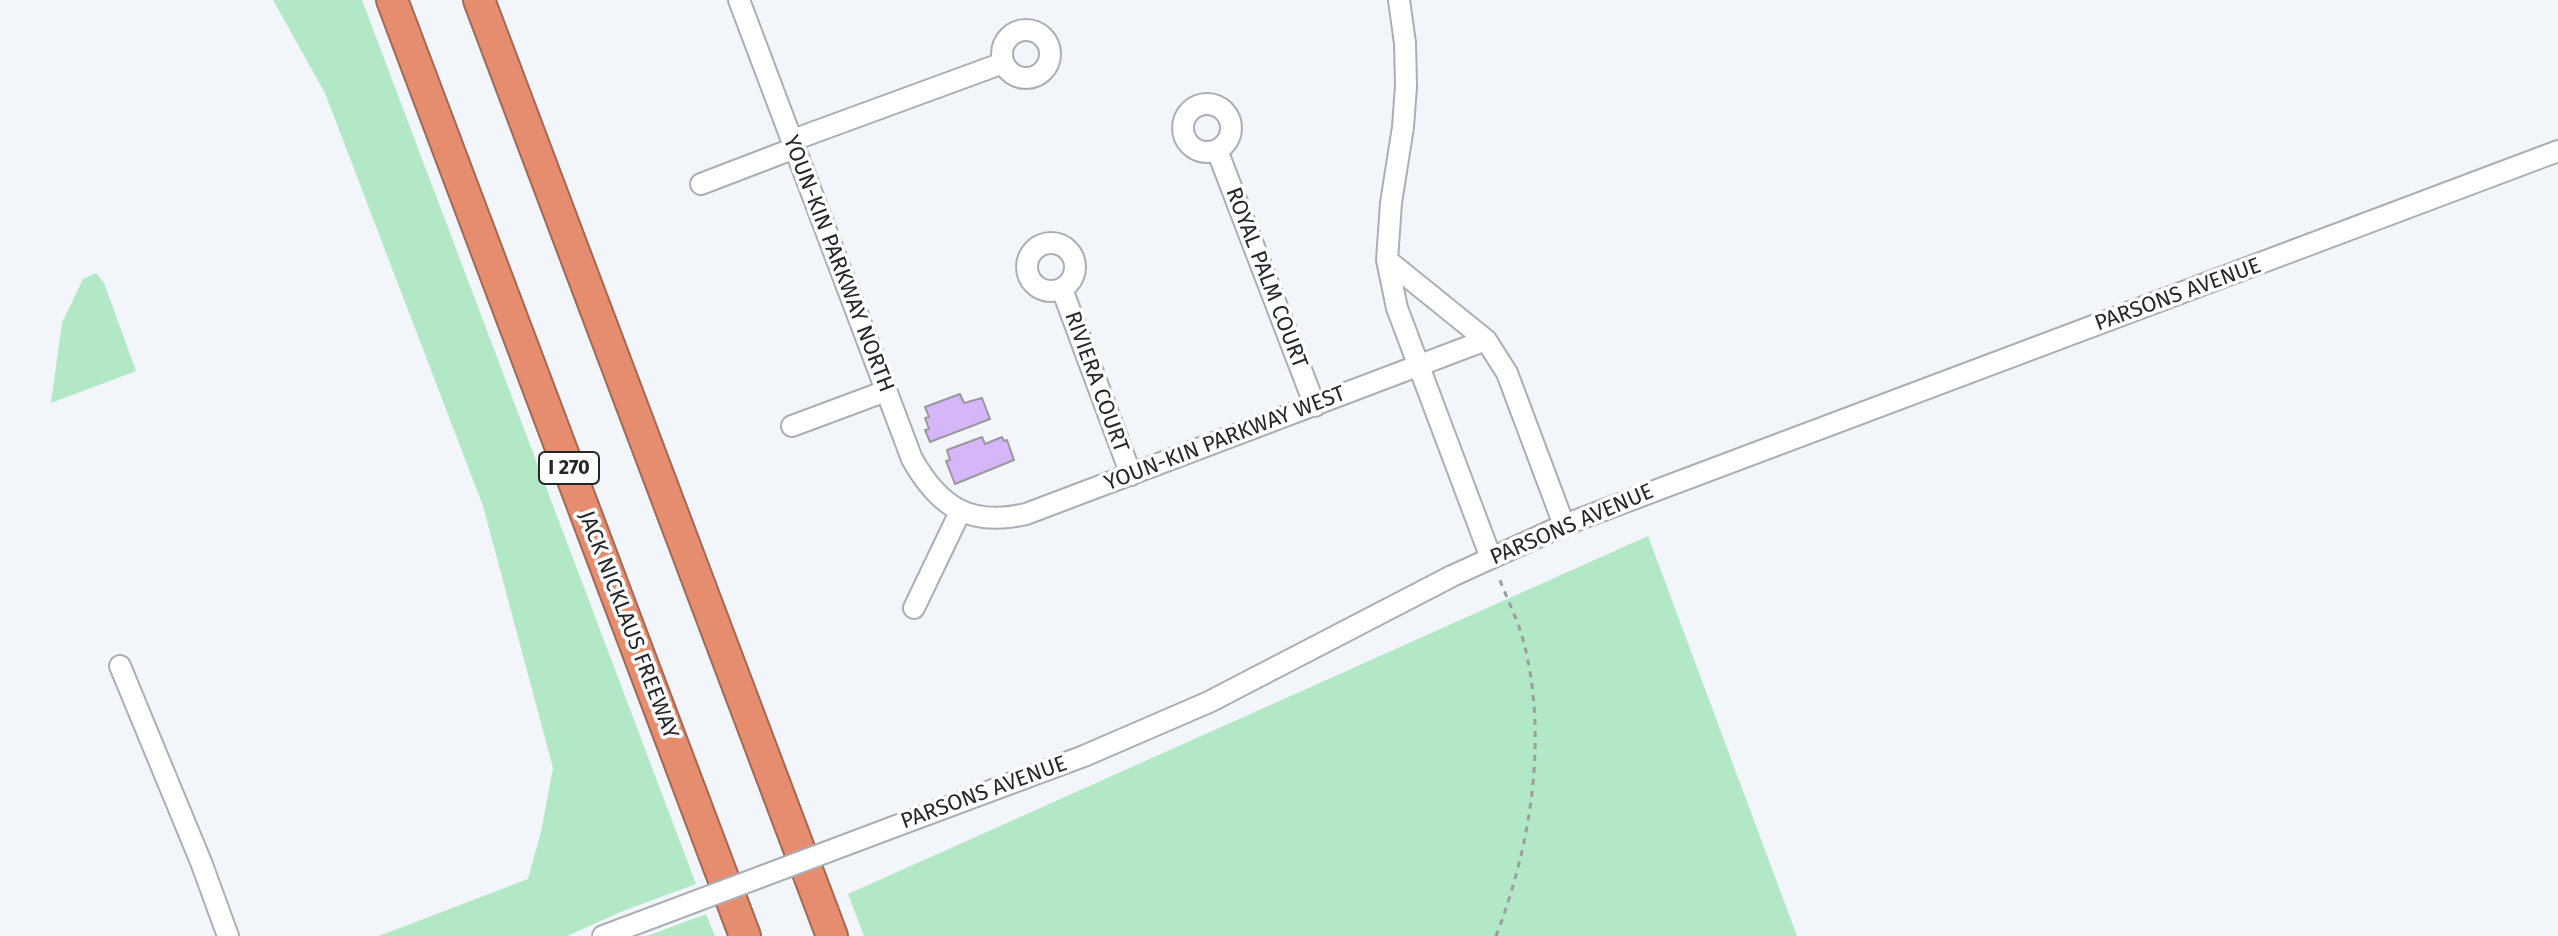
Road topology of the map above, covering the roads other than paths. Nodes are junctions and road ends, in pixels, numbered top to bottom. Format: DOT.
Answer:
graph roads {
  1 [pos="392,0"];
  2 [pos="479,0"];
  3 [pos="739,0"];
  4 [pos="1399,0"];
  5 [pos="1003,63"];
  6 [pos="794,144"];
  7 [pos="1217,150"];
  8 [pos="2558,151"];
  9 [pos="701,184"];
  10 [pos="1387,260"];
  11 [pos="1062,289"];
  12 [pos="1486,340"];
  13 [pos="1417,366"];
  14 [pos="886,391"];
  15 [pos="1315,406"];
  16 [pos="792,426"];
  17 [pos="1131,475"];
  18 [pos="960,512"];
  19 [pos="1564,525"];
  20 [pos="1491,558"];
  21 [pos="914,608"];
  22 [pos="120,666"];
  23 [pos="228,936"];
  24 [pos="603,936"];
  25 [pos="745,936"];
  26 [pos="832,936"];
  1 -- 25 [label="highway, JACK NICKLAUS FREEWAY / I 270"];
  2 -- 26 [label="highway"];
  3 -- 6 [label="street, YOUN-KIN PARKWAY NORTH"];
  4 -- 10 [label="street"];
  5 -- 6 [label="street"];
  6 -- 9 [label="street"];
  6 -- 14 [label="street, YOUN-KIN PARKWAY NORTH"];
  7 -- 15 [label="street, ROYAL PALM COURT"];
  8 -- 19 [label="street, PARSONS AVENUE"];
  10 -- 12 [label="street"];
  10 -- 13 [label="street"];
  11 -- 17 [label="street, RIVIERA COURT"];
  12 -- 13 [label="street, YOUN-KIN PARKWAY WEST"];
  12 -- 19 [label="street"];
  13 -- 15 [label="street, YOUN-KIN PARKWAY WEST"];
  13 -- 20 [label="street"];
  14 -- 16 [label="street"];
  14 -- 18 [label="street, YOUN-KIN PARKWAY NORTH"];
  15 -- 17 [label="street, YOUN-KIN PARKWAY WEST"];
  17 -- 18 [label="street, YOUN-KIN PARKWAY WEST"];
  18 -- 21 [label="street"];
  19 -- 20 [label="street, PARSONS AVENUE"];
  20 -- 24 [label="street, PARSONS AVENUE, bridge"];
  22 -- 23 [label="street"];
}
